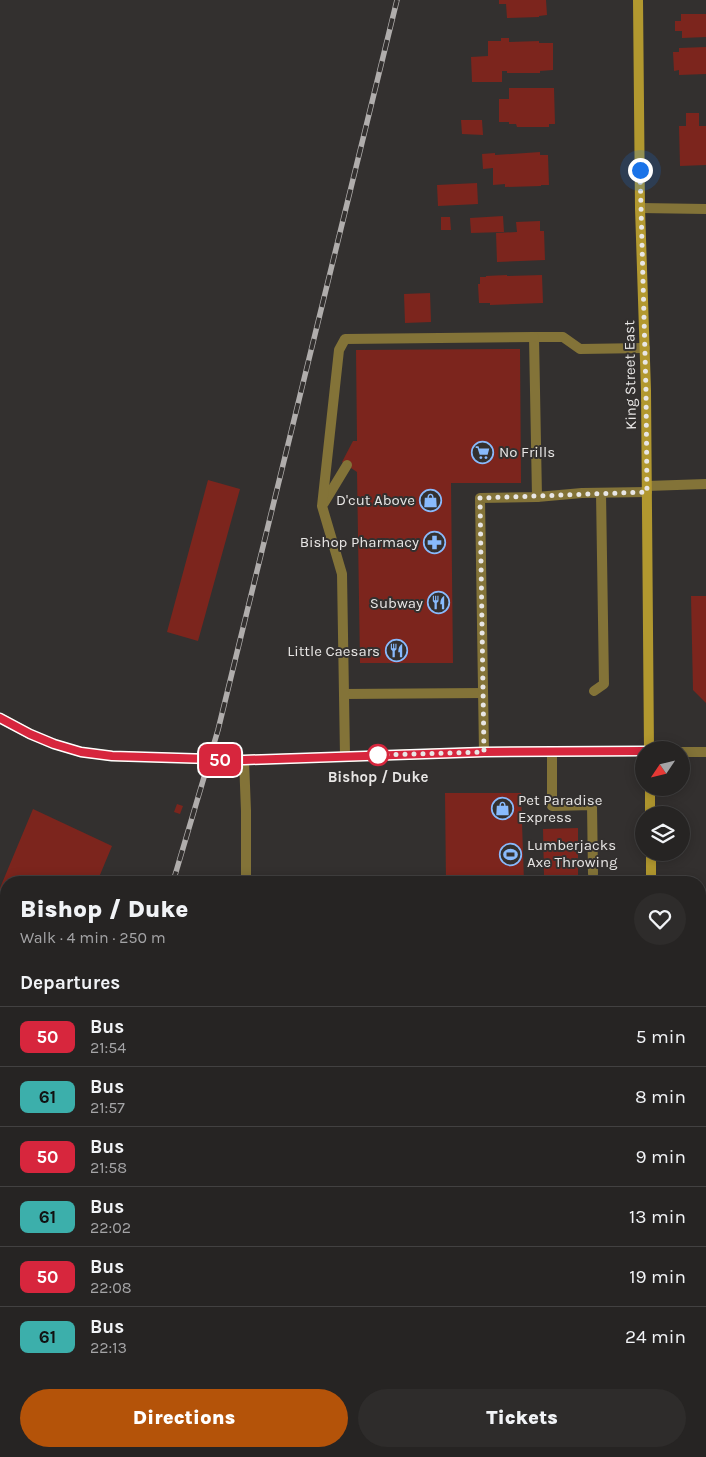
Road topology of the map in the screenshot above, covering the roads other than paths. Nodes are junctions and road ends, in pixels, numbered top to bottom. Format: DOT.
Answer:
graph roads {
  1 [pos="638,0"];
  2 [pos="640,208"];
  3 [pos="706,209"];
  4 [pos="534,337"];
  5 [pos="645,348"];
  6 [pos="347,465"];
  7 [pos="706,484"];
  8 [pos="647,489"];
  9 [pos="601,493"];
  10 [pos="537,497"];
  11 [pos="322,506"];
  12 [pos="594,691"];
  13 [pos="484,693"];
  14 [pos="344,694"];
  15 [pos="0,718"];
  16 [pos="649,741"];
  17 [pos="635,751"];
  18 [pos="484,752"];
  19 [pos="552,752"];
  20 [pos="690,752"];
  21 [pos="706,752"];
  22 [pos="345,756"];
  23 [pos="244,760"];
  24 [pos="650,861"];
  25 [pos="593,874"];
  26 [pos="246,876"];
  27 [pos="651,876"];
  1 -- 2 [label="main road, King Street East"];
  2 -- 3 [label="street"];
  2 -- 5 [label="main road, King Street East"];
  4 -- 5 [label="street"];
  4 -- 10 [label="street"];
  4 -- 11 [label="street"];
  5 -- 8 [label="main road, King Street East"];
  6 -- 11 [label="street"];
  7 -- 8 [label="street"];
  8 -- 9 [label="street"];
  8 -- 16 [label="main road, King Street East"];
  9 -- 10 [label="street"];
  9 -- 12 [label="street"];
  10 -- 13 [label="street"];
  11 -- 14 [label="street"];
  13 -- 14 [label="street"];
  13 -- 18 [label="street"];
  14 -- 22 [label="street"];
  15 -- 23 [label="main road"];
  17 -- 19 [label="main road"];
  18 -- 19 [label="main road"];
  18 -- 22 [label="main road"];
  19 -- 25 [label="street"];
  20 -- 21 [label="street"];
  22 -- 23 [label="main road"];
  23 -- 26 [label="street"];
  24 -- 27 [label="main road"];
}
